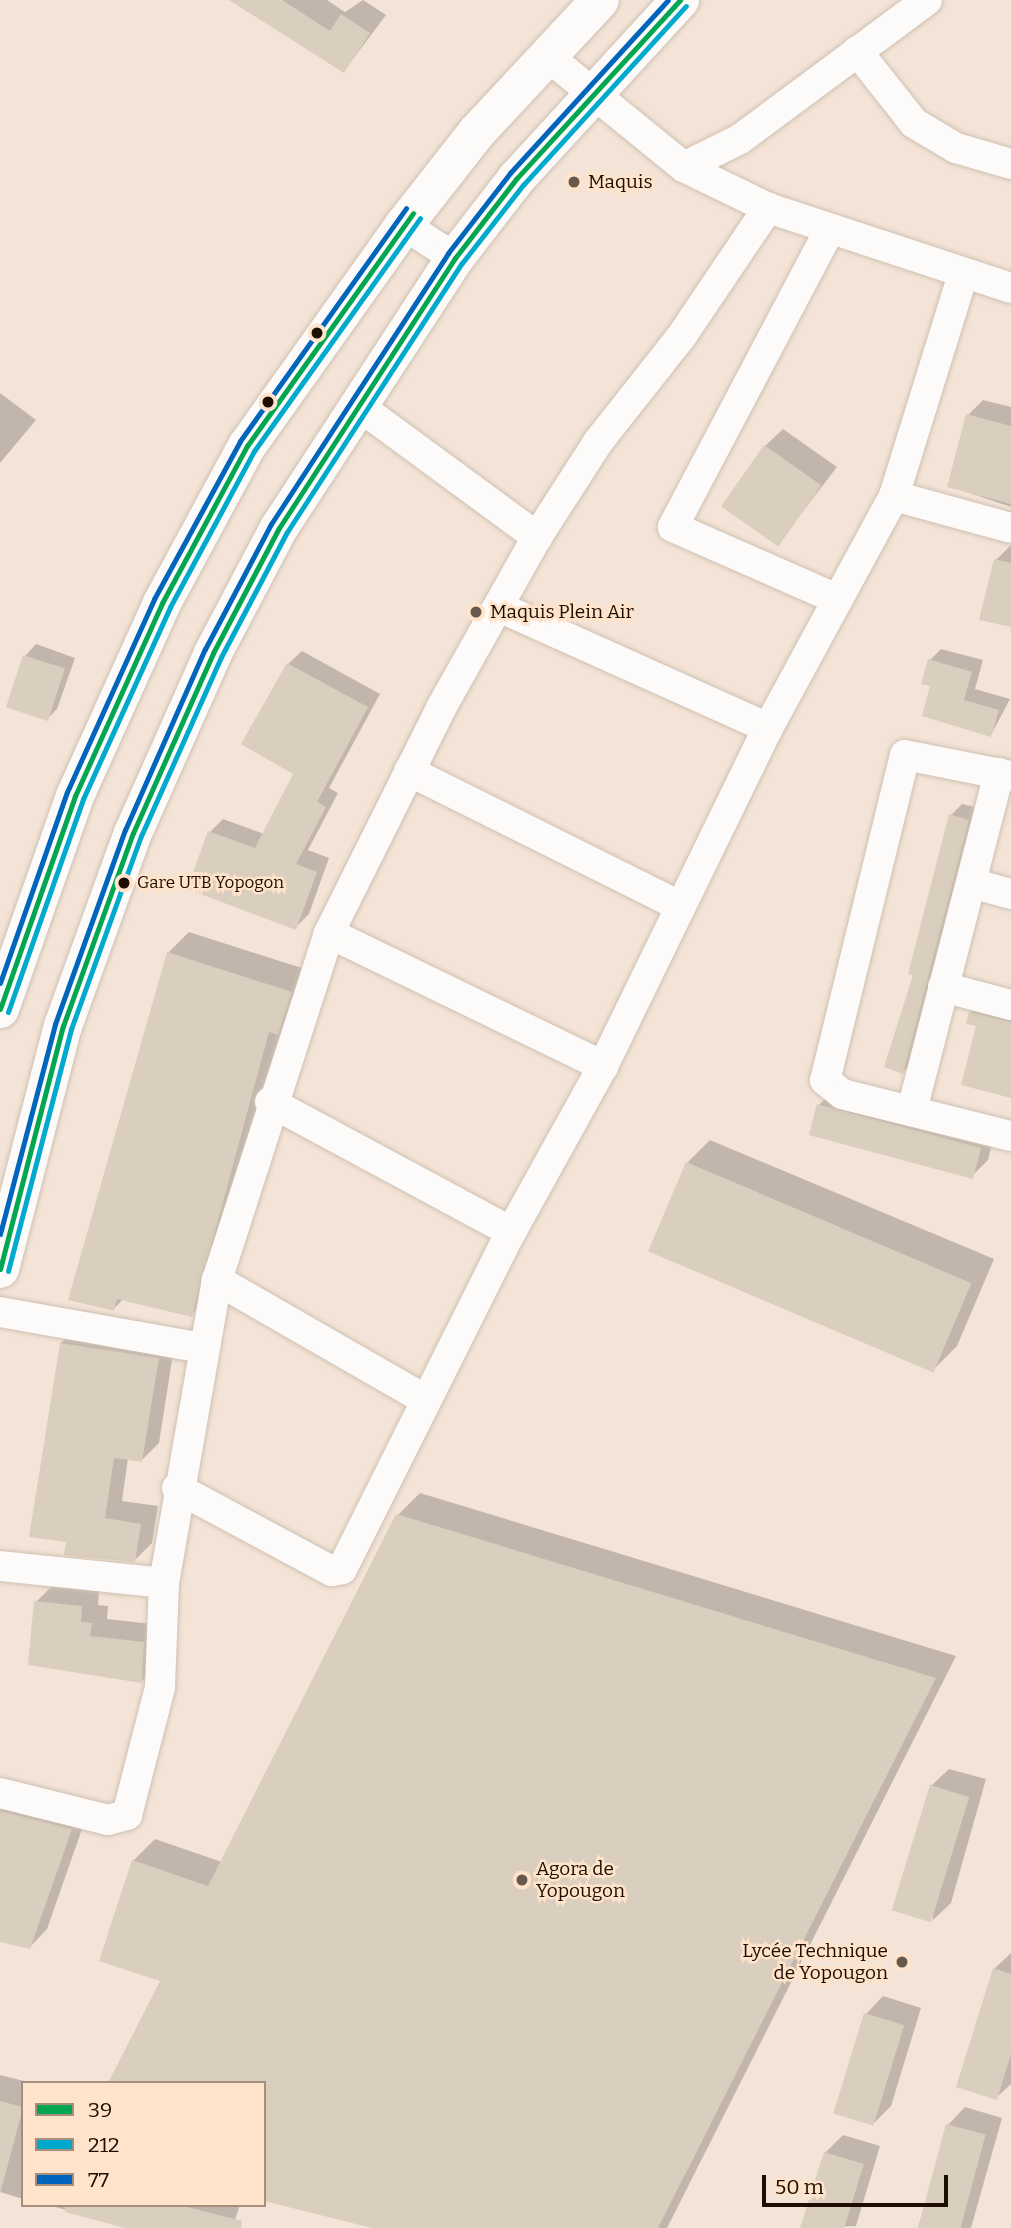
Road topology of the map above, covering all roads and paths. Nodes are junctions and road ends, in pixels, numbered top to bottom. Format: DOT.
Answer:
graph roads {
  1 [pos="600,0"];
  2 [pos="680,0"];
  3 [pos="927,0"];
  4 [pos="857,51"];
  5 [pos="546,55"];
  6 [pos="594,95"];
  7 [pos="1011,164"];
  8 [pos="684,167"];
  9 [pos="768,208"];
  10 [pos="404,225"];
  11 [pos="830,229"];
  12 [pos="455,258"];
  13 [pos="963,275"];
  14 [pos="1011,288"];
  15 [pos="356,404"];
  16 [pos="894,496"];
  17 [pos="1011,528"];
  18 [pos="537,537"];
  19 [pos="837,599"];
  20 [pos="499,607"];
  21 [pos="768,728"];
  22 [pos="409,771"];
  23 [pos="1005,774"];
  24 [pos="971,883"];
  25 [pos="1011,894"];
  26 [pos="680,905"];
  27 [pos="330,933"];
  28 [pos="943,988"];
  29 [pos="1011,1005"];
  30 [pos="0,1009"];
  31 [pos="603,1066"];
  32 [pos="270,1102"];
  33 [pos="912,1110"];
  34 [pos="1011,1136"];
  35 [pos="511,1232"];
  36 [pos="0,1269"];
  37 [pos="217,1280"];
  38 [pos="0,1312"];
  39 [pos="202,1348"];
  40 [pos="426,1400"];
  41 [pos="177,1488"];
  42 [pos="0,1566"];
  43 [pos="164,1583"];
  44 [pos="0,1793"];
  1 -- 5 [label="main road"];
  2 -- 6 [label="main road"];
  3 -- 4 [label="street"];
  4 -- 7 [label="street"];
  4 -- 8 [label="street"];
  5 -- 6 [label="street"];
  5 -- 10 [label="main road"];
  6 -- 8 [label="street"];
  6 -- 12 [label="main road"];
  8 -- 9 [label="street"];
  9 -- 11 [label="street"];
  9 -- 18 [label="street"];
  10 -- 12 [label="street"];
  10 -- 30 [label="main road"];
  11 -- 13 [label="street"];
  11 -- 19 [label="street"];
  12 -- 15 [label="main road"];
  13 -- 14 [label="street"];
  13 -- 16 [label="street"];
  15 -- 18 [label="street"];
  15 -- 36 [label="main road"];
  16 -- 17 [label="street"];
  16 -- 19 [label="street"];
  18 -- 20 [label="street"];
  19 -- 21 [label="street"];
  20 -- 21 [label="street"];
  20 -- 22 [label="street"];
  21 -- 26 [label="street"];
  22 -- 26 [label="street"];
  22 -- 27 [label="street"];
  23 -- 24 [label="street"];
  23 -- 33 [label="street"];
  24 -- 25 [label="street"];
  24 -- 28 [label="street"];
  26 -- 31 [label="street"];
  27 -- 31 [label="street"];
  27 -- 32 [label="street"];
  28 -- 29 [label="street"];
  28 -- 33 [label="street"];
  31 -- 35 [label="street"];
  32 -- 35 [label="street"];
  32 -- 37 [label="street"];
  33 -- 34 [label="street"];
  35 -- 40 [label="street"];
  37 -- 39 [label="street"];
  37 -- 40 [label="street"];
  38 -- 39 [label="street"];
  39 -- 41 [label="street"];
  40 -- 41 [label="street"];
  41 -- 43 [label="street"];
  42 -- 43 [label="street"];
  43 -- 44 [label="street"];
}
